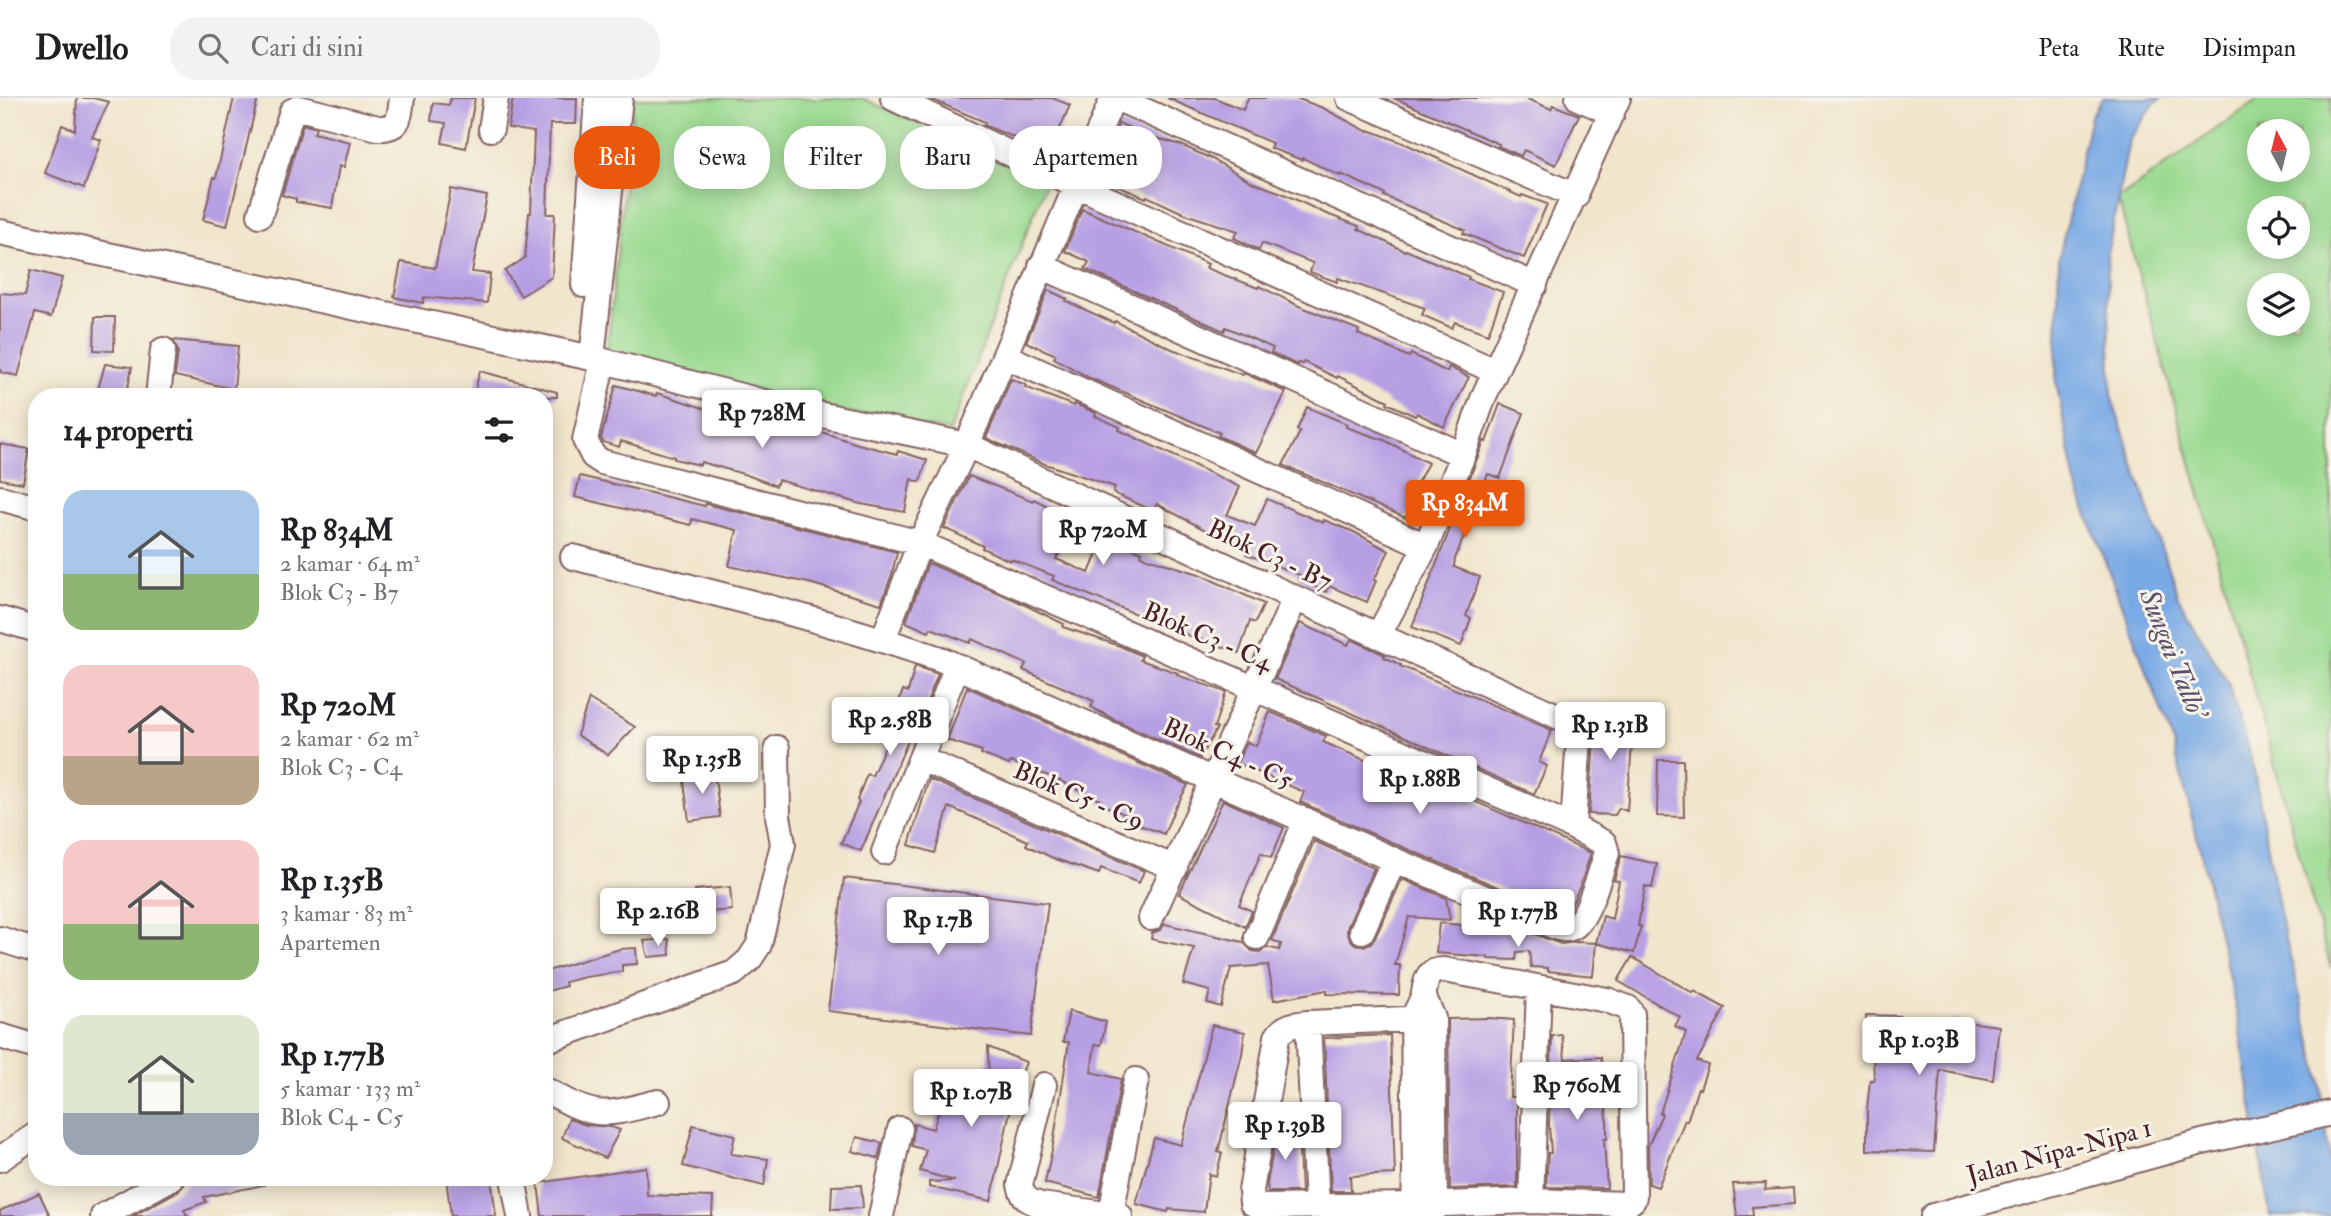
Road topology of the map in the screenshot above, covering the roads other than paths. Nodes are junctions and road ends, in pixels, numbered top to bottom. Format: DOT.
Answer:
graph roads {
  1 [pos="402,98"];
  2 [pos="496,98"];
  3 [pos="597,98"];
  4 [pos="620,98"];
  5 [pos="893,98"];
  6 [pos="1114,98"];
  7 [pos="1349,98"];
  8 [pos="1578,98"];
  9 [pos="1615,106"];
  10 [pos="1102,126"];
  11 [pos="491,129"];
  12 [pos="1009,153"];
  13 [pos="1074,189"];
  14 [pos="1085,189"];
  15 [pos="1576,196"];
  16 [pos="260,215"];
  17 [pos="0,232"];
  18 [pos="1041,266"];
  19 [pos="1535,285"];
  20 [pos="163,350"];
  21 [pos="1005,356"];
  22 [pos="591,358"];
  23 [pos="1495,371"];
  24 [pos="159,388"];
  25 [pos="967,445"];
  26 [pos="1463,455"];
  27 [pos="0,498"];
  28 [pos="28,506"];
  29 [pos="920,543"];
  30 [pos="1426,546"];
  31 [pos="573,557"];
  32 [pos="1295,598"];
  33 [pos="0,619"];
  34 [pos="28,627"];
  35 [pos="883,639"];
  36 [pos="1388,640"];
  37 [pos="957,666"];
  38 [pos="1255,689"];
  39 [pos="777,748"];
  40 [pos="921,759"];
  41 [pos="1214,780"];
  42 [pos="1307,820"];
  43 [pos="1573,827"];
  44 [pos="884,852"];
  45 [pos="1394,860"];
  46 [pos="1175,868"];
  47 [pos="1584,916"];
  48 [pos="1151,918"];
  49 [pos="1362,931"];
  50 [pos="1257,937"];
  51 [pos="0,939"];
  52 [pos="28,948"];
  53 [pos="1539,988"];
  54 [pos="1423,1011"];
  55 [pos="1308,1023"];
  56 [pos="0,1036"];
  57 [pos="553,1038"];
  58 [pos="28,1044"];
  59 [pos="1136,1080"];
  60 [pos="1044,1085"];
  61 [pos="553,1094"];
  62 [pos="658,1102"];
  63 [pos="2331,1113"];
  64 [pos="900,1129"];
  65 [pos="0,1132"];
  66 [pos="28,1136"];
  67 [pos="28,1140"];
  68 [pos="0,1159"];
  69 [pos="153,1186"];
  70 [pos="514,1186"];
  71 [pos="1531,1201"];
  72 [pos="1317,1206"];
  73 [pos="1423,1211"];
  74 [pos="1116,1215"];
  75 [pos="103,1216"];
  76 [pos="520,1216"];
  77 [pos="881,1216"];
  78 [pos="1933,1216"];
  1 -- 16 [label="street"];
  2 -- 11 [label="street"];
  3 -- 22 [label="street"];
  4 -- 22 [label="street"];
  5 -- 12 [label="street"];
  6 -- 10 [label="street"];
  6 -- 19 [label="street"];
  7 -- 15 [label="street"];
  8 -- 9 [label="street"];
  9 -- 15 [label="street"];
  13 -- 18 [label="street"];
  14 -- 23 [label="street"];
  15 -- 19 [label="street"];
  17 -- 22 [label="street, Blok C3 - B7"];
  18 -- 21 [label="street"];
  18 -- 26 [label="street"];
  19 -- 23 [label="street"];
  20 -- 24 [label="street"];
  21 -- 25 [label="street"];
  21 -- 30 [label="street"];
  22 -- 25 [label="street, Blok C3 - B7"];
  22 -- 29 [label="street, Blok C3 - C4"];
  23 -- 26 [label="street"];
  25 -- 29 [label="street"];
  25 -- 32 [label="street, Blok C3 - B7"];
  26 -- 30 [label="street"];
  27 -- 28 [label="street"];
  29 -- 35 [label="street"];
  29 -- 38 [label="street, Blok C3 - C4"];
  30 -- 36 [label="street"];
  31 -- 35 [label="street, Blok C4 - C5"];
  32 -- 36 [label="street, Blok C3 - B7"];
  32 -- 38 [label="street"];
  33 -- 34 [label="street"];
  35 -- 37 [label="street, Blok C4 - C5"];
  36 -- 43 [label="street, Blok C3 - B7"];
  37 -- 40 [label="street"];
  37 -- 41 [label="street, Blok C4 - C5"];
  38 -- 41 [label="street"];
  38 -- 43 [label="street, Blok C3 - C4"];
  39 -- 57 [label="street"];
  40 -- 44 [label="street"];
  40 -- 46 [label="street, Blok C5 - C9"];
  41 -- 42 [label="street, Blok C4 - C5"];
  41 -- 46 [label="street"];
  42 -- 45 [label="street, Blok C4 - C5"];
  42 -- 50 [label="street"];
  43 -- 47 [label="street, Blok C3 - C4"];
  45 -- 47 [label="street, Blok C4 - C5"];
  45 -- 49 [label="street"];
  46 -- 48 [label="street"];
  51 -- 52 [label="street"];
  53 -- 54 [label="street"];
  53 -- 71 [label="street"];
  53 -- 71 [label="street"];
  54 -- 55 [label="street"];
  54 -- 73 [label="street"];
  55 -- 72 [label="street"];
  55 -- 72 [label="street"];
  56 -- 58 [label="street"];
  59 -- 74 [label="street"];
  60 -- 74 [label="street"];
  61 -- 62 [label="street"];
  63 -- 78 [label="street, Jalan Nipa-Nipa 1"];
  64 -- 77 [label="street"];
  65 -- 66 [label="street"];
  67 -- 68 [label="street"];
  69 -- 75 [label="street"];
  70 -- 76 [label="street"];
  71 -- 73 [label="street"];
  72 -- 73 [label="street"];
}
